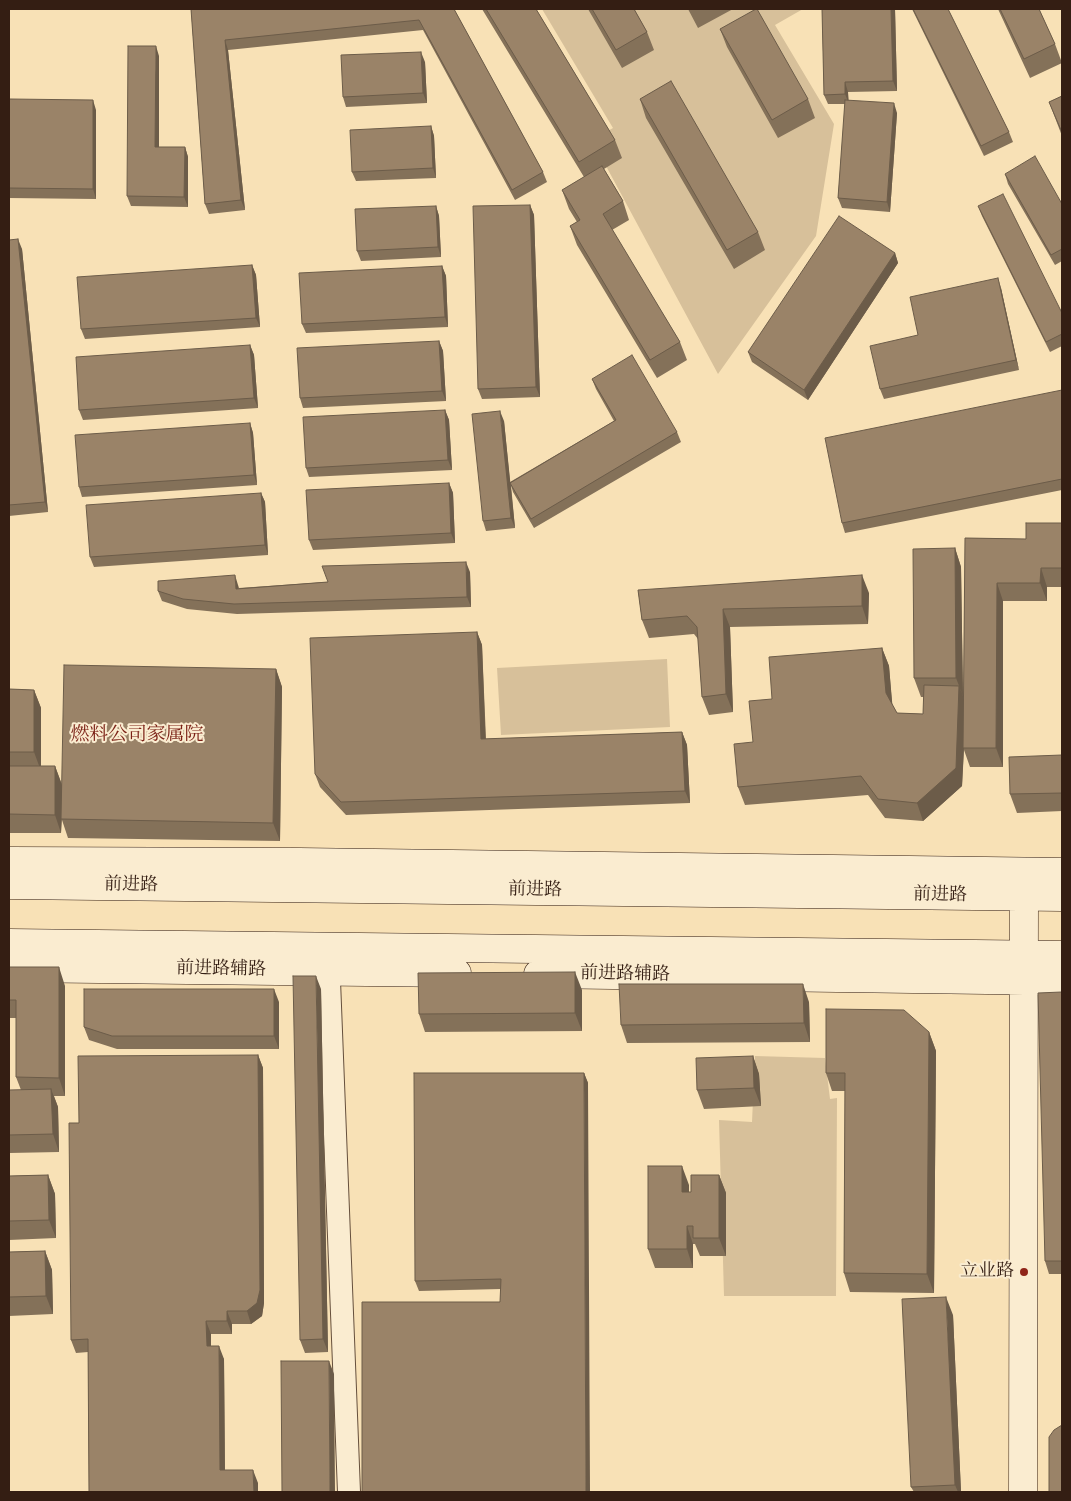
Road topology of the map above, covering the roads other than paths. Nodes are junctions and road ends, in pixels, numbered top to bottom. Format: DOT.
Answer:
graph roads {
  1 [pos="9,861"];
  2 [pos="1062,872"];
  3 [pos="9,885"];
  4 [pos="1024,897"];
  5 [pos="1062,897"];
  6 [pos="9,943"];
  7 [pos="1062,955"];
  8 [pos="328,959"];
  9 [pos="9,968"];
  10 [pos="1025,968"];
  11 [pos="478,973"];
  12 [pos="518,974"];
  13 [pos="1062,980"];
  14 [pos="349,1492"];
  15 [pos="1023,1492"];
  1 -- 2 [label="street"];
  3 -- 4 [label="street, 前进路"];
  4 -- 5 [label="street, 前进路"];
  4 -- 10 [label="street"];
  6 -- 8 [label="street"];
  7 -- 10 [label="street"];
  8 -- 9 [label="street, 前进路辅路"];
  8 -- 10 [label="street"];
  8 -- 11 [label="street, 前进路辅路"];
  8 -- 14 [label="street"];
  10 -- 12 [label="street, 前进路辅路"];
  10 -- 13 [label="street, 前进路辅路"];
  10 -- 15 [label="street"];
}
